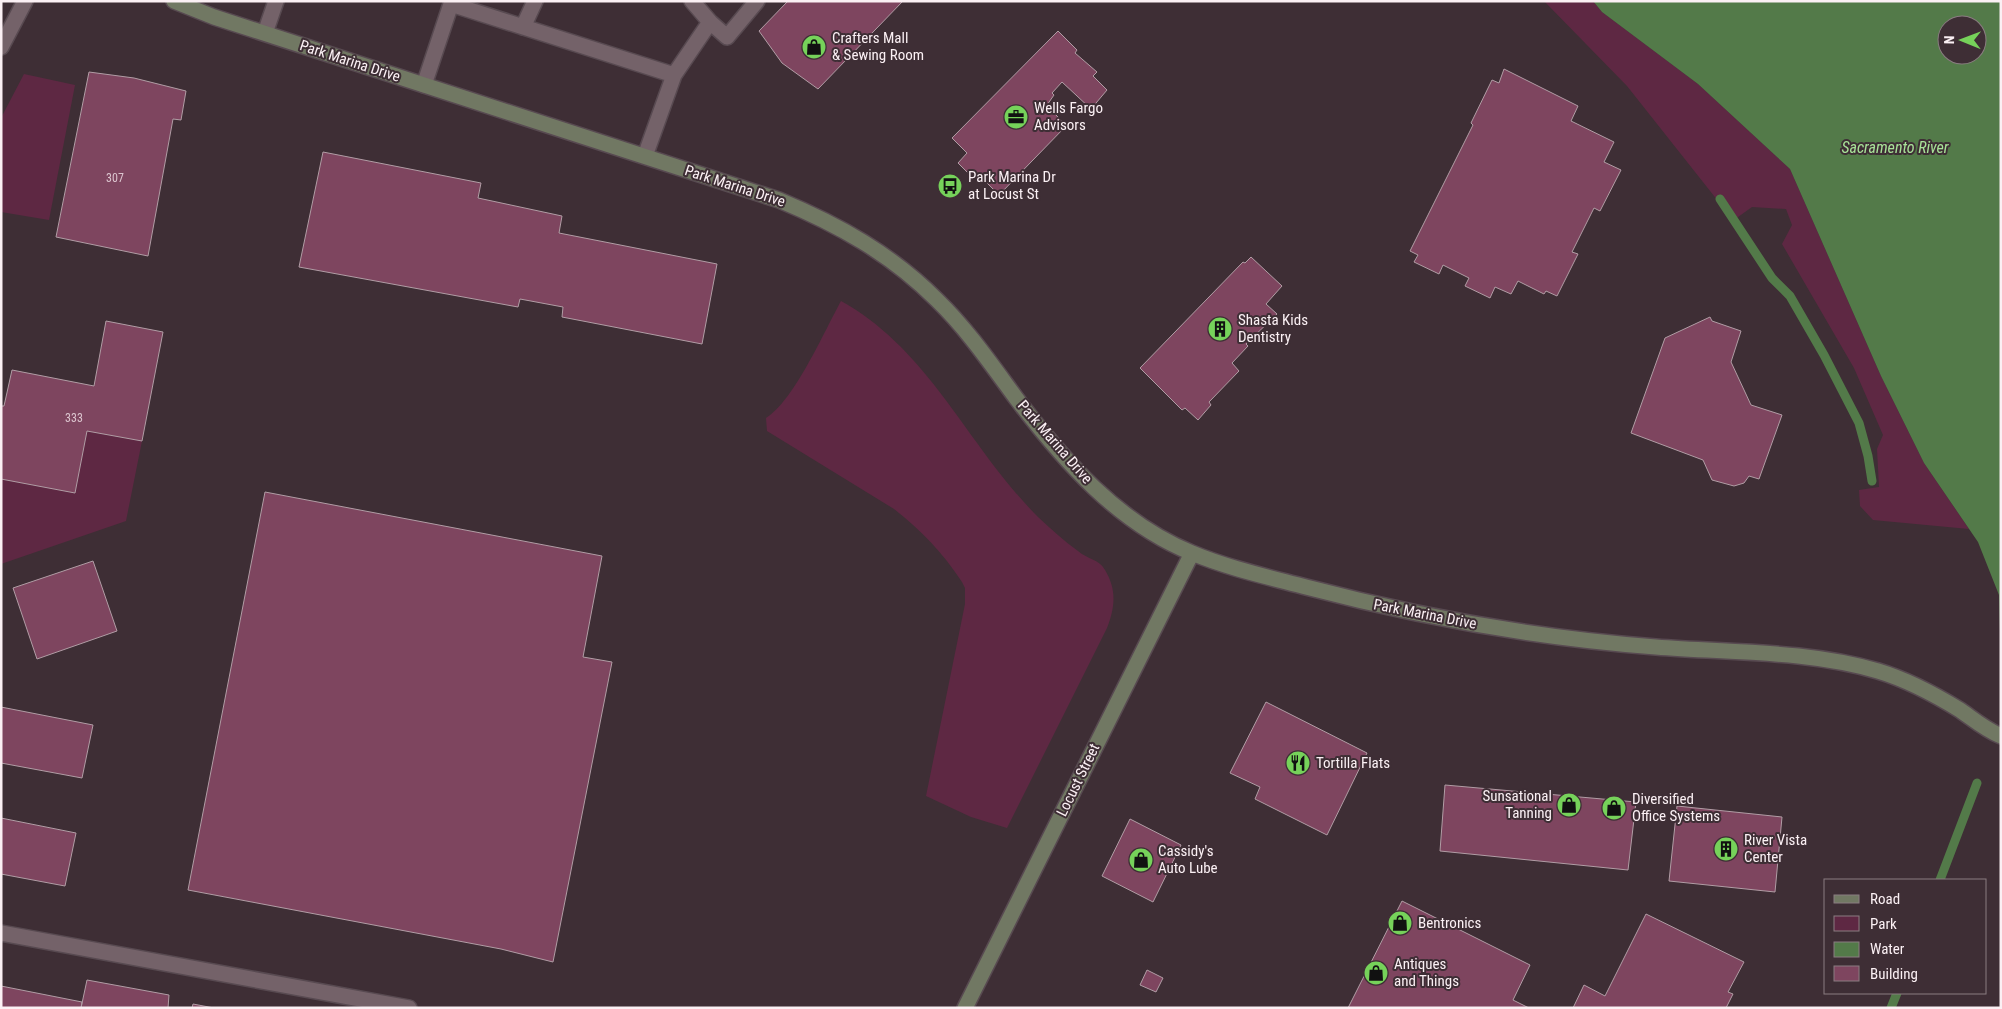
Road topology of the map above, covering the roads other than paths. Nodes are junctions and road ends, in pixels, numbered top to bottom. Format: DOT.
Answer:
graph roads {
  1 [pos="25,1"];
  2 [pos="174,1"];
  3 [pos="276,1"];
  4 [pos="535,1"];
  5 [pos="692,1"];
  6 [pos="756,1"];
  7 [pos="451,3"];
  8 [pos="710,22"];
  9 [pos="523,27"];
  10 [pos="265,33"];
  11 [pos="1,47"];
  12 [pos="674,75"];
  13 [pos="424,85"];
  14 [pos="645,156"];
  15 [pos="1192,553"];
  16 [pos="1999,738"];
  17 [pos="1,933"];
  18 [pos="409,1008"];
  19 [pos="965,1008"];
  1 -- 11 [label="street"];
  2 -- 10 [label="main road, Park Marina Drive"];
  3 -- 10 [label="street"];
  4 -- 9 [label="street"];
  5 -- 8 [label="street"];
  6 -- 8 [label="street"];
  7 -- 9 [label="street"];
  7 -- 13 [label="street"];
  8 -- 12 [label="street"];
  9 -- 12 [label="street"];
  10 -- 13 [label="main road, Park Marina Drive"];
  12 -- 14 [label="street"];
  13 -- 14 [label="main road, Park Marina Drive"];
  14 -- 15 [label="main road, Park Marina Drive"];
  15 -- 16 [label="main road, Park Marina Drive"];
  15 -- 19 [label="main road, Locust Street"];
  17 -- 18 [label="street"];
}
